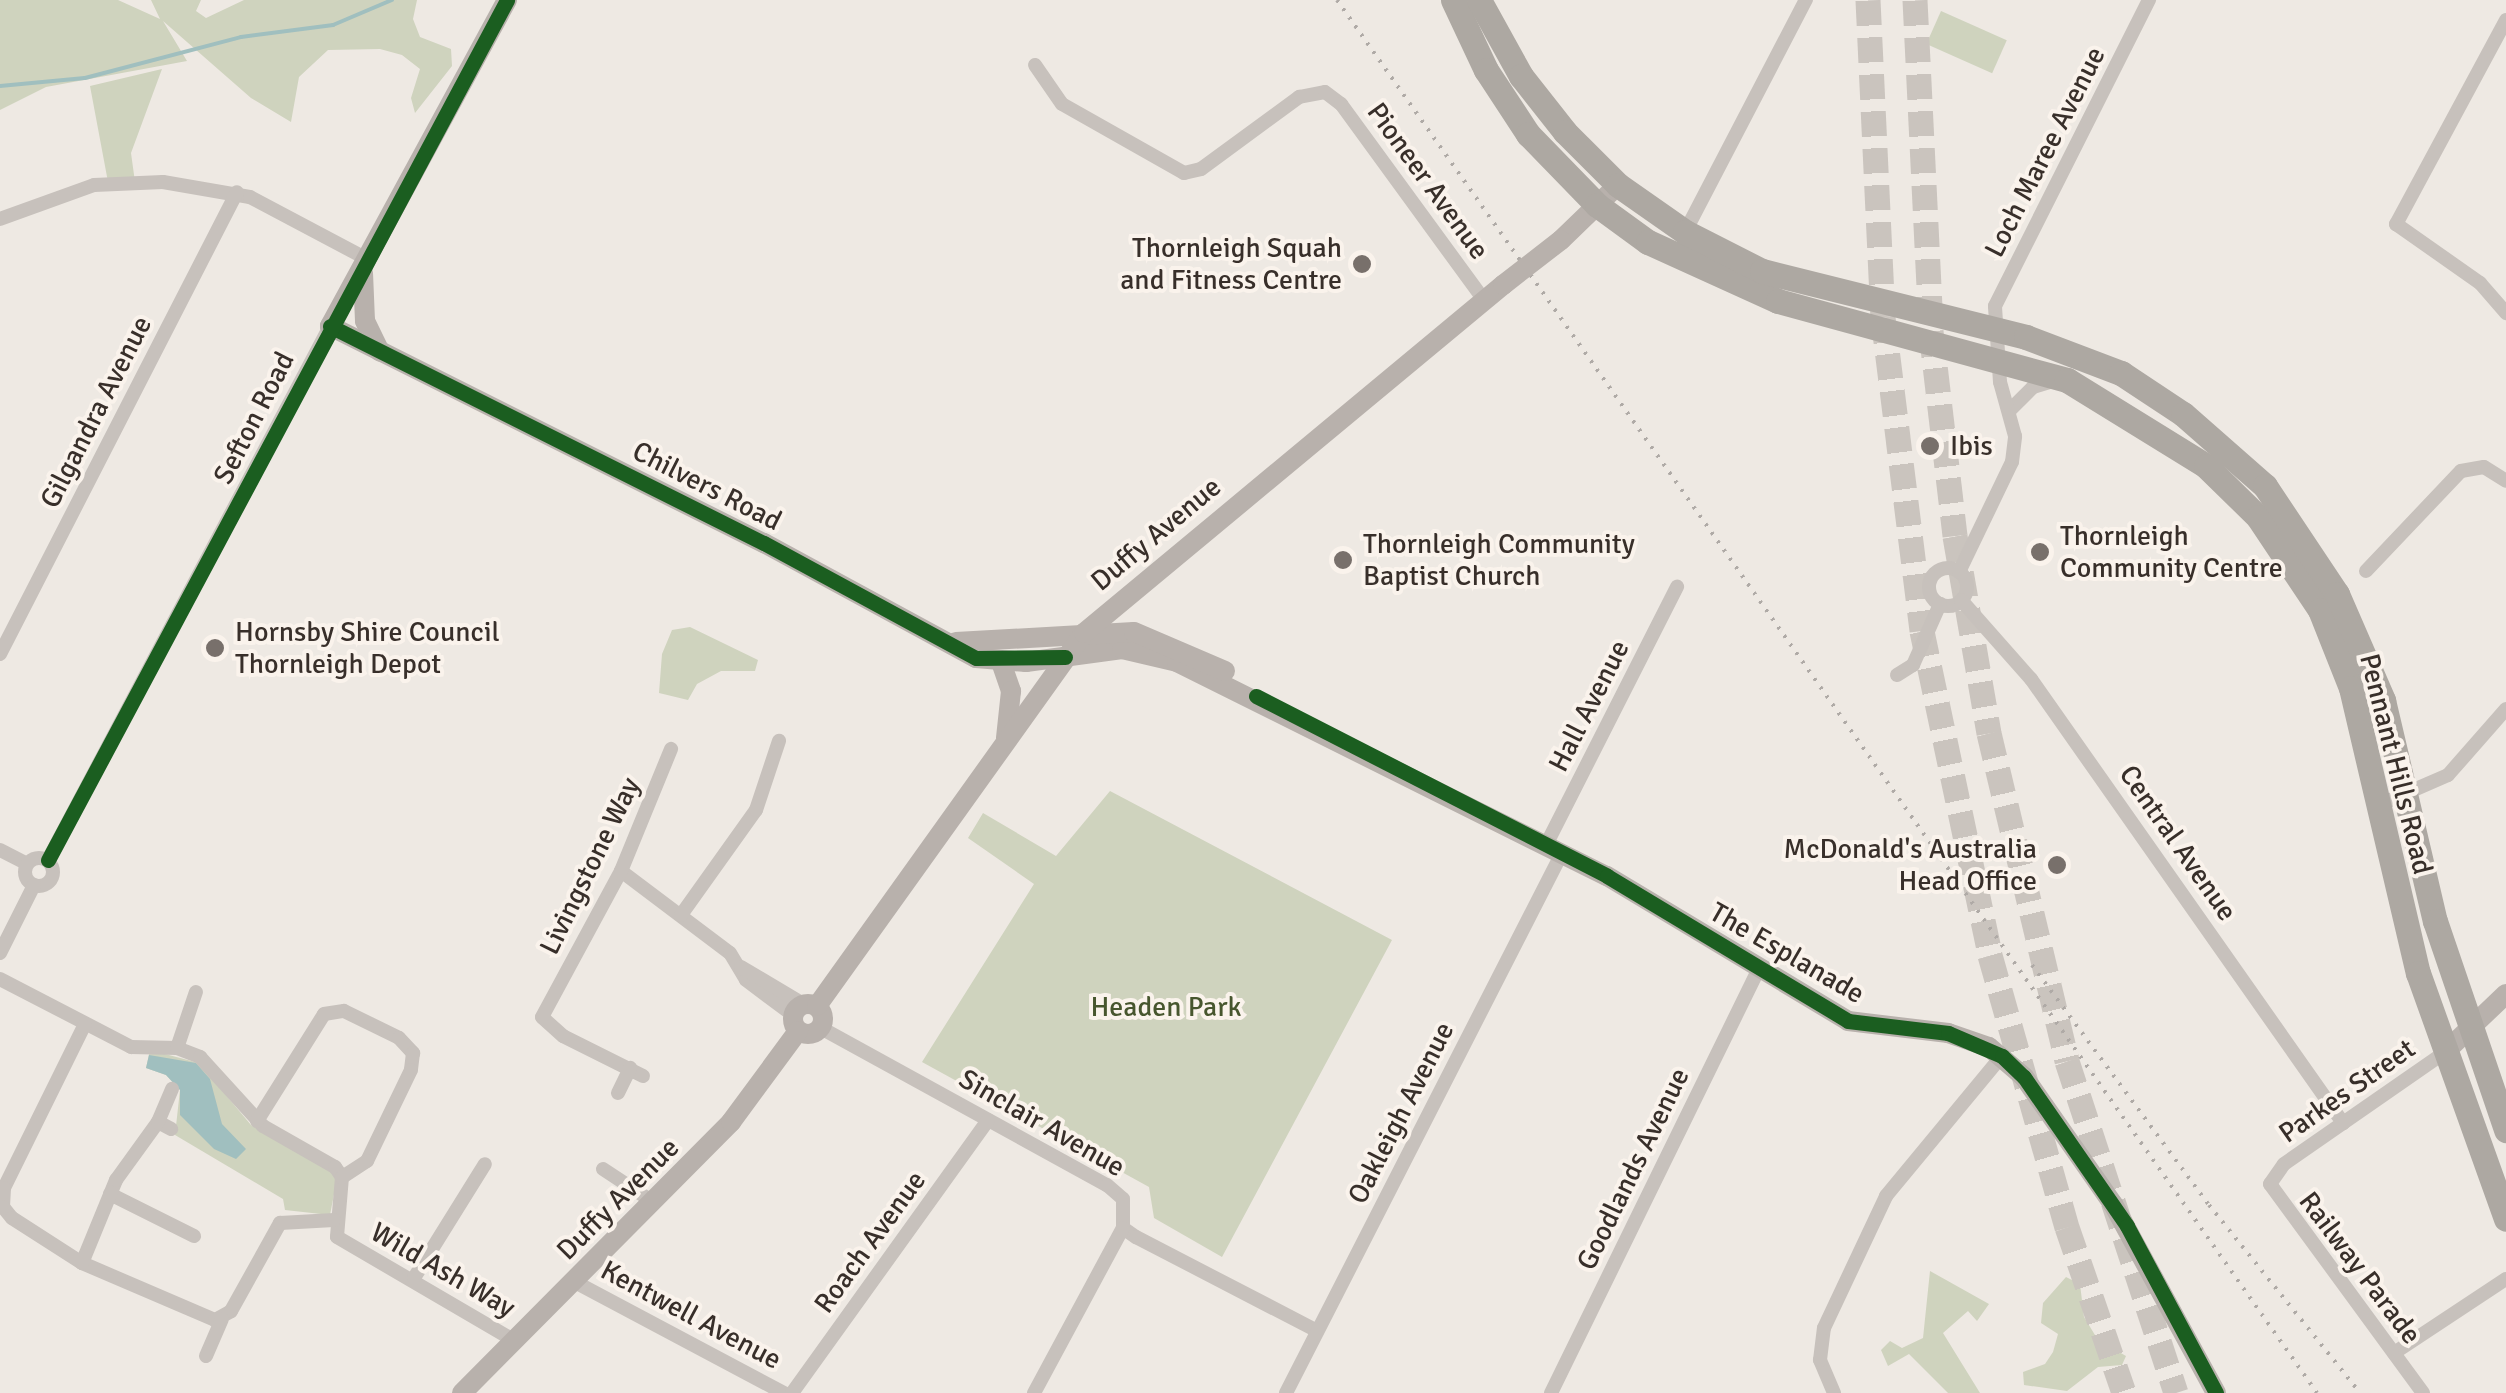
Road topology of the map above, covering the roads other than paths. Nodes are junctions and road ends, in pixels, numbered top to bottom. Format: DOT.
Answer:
graph roads {
  1 [pos="508,0"];
  2 [pos="1453,0"];
  3 [pos="1479,0"];
  4 [pos="1806,0"];
  5 [pos="2149,0"];
  6 [pos="2506,20"];
  7 [pos="1035,65"];
  8 [pos="1618,184"];
  9 [pos="237,192"];
  10 [pos="1596,206"];
  11 [pos="0,219"];
  12 [pos="1685,232"];
  13 [pos="366,258"];
  14 [pos="1482,299"];
  15 [pos="2506,313"];
  16 [pos="330,326"];
  17 [pos="1996,329"];
  18 [pos="380,352"];
  19 [pos="1998,356"];
  20 [pos="2066,380"];
  21 [pos="2012,409"];
  22 [pos="2506,481"];
  23 [pos="2366,571"];
  24 [pos="1959,572"];
  25 [pos="1676,587"];
  26 [pos="1961,600"];
  27 [pos="1940,604"];
  28 [pos="1084,633"];
  29 [pos="1024,639"];
  30 [pos="956,642"];
  31 [pos="1122,649"];
  32 [pos="0,654"];
  33 [pos="1065,658"];
  34 [pos="1001,662"];
  35 [pos="1897,674"];
  36 [pos="1256,696"];
  37 [pos="2506,709"];
  38 [pos="779,740"];
  39 [pos="1006,740"];
  40 [pos="670,749"];
  41 [pos="2408,798"];
  42 [pos="2379,805"];
  43 [pos="0,850"];
  44 [pos="1553,851"];
  45 [pos="48,860"];
  46 [pos="27,864"];
  47 [pos="621,871"];
  48 [pos="34,885"];
  49 [pos="681,914"];
  50 [pos="0,953"];
  51 [pos="1760,968"];
  52 [pos="0,979"];
  53 [pos="196,992"];
  54 [pos="2506,994"];
  55 [pos="806,1017"];
  56 [pos="85,1024"];
  57 [pos="2470,1031"];
  58 [pos="177,1048"];
  59 [pos="2445,1052"];
  60 [pos="2002,1056"];
  61 [pos="172,1089"];
  62 [pos="618,1093"];
  63 [pos="988,1120"];
  64 [pos="257,1121"];
  65 [pos="2343,1122"];
  66 [pos="2506,1130"];
  67 [pos="485,1164"];
  68 [pos="603,1169"];
  69 [pos="2276,1170"];
  70 [pos="342,1177"];
  71 [pos="110,1194"];
  72 [pos="653,1202"];
  73 [pos="2,1208"];
  74 [pos="334,1220"];
  75 [pos="2506,1220"];
  76 [pos="1123,1228"];
  77 [pos="194,1236"];
  78 [pos="82,1262"];
  79 [pos="414,1278"];
  80 [pos="2506,1279"];
  81 [pos="574,1282"];
  82 [pos="222,1319"];
  83 [pos="1317,1331"];
  84 [pos="515,1341"];
  85 [pos="2394,1354"];
  86 [pos="206,1356"];
  87 [pos="462,1393"];
  88 [pos="784,1393"];
  89 [pos="792,1393"];
  90 [pos="1034,1393"];
  91 [pos="1286,1393"];
  92 [pos="1551,1393"];
  93 [pos="1834,1393"];
  94 [pos="2216,1393"];
  95 [pos="2423,1393"];
  1 -- 13 [label="main road, Sefton Road"];
  2 -- 10 [label="highway, Pennant Hills Road"];
  3 -- 8 [label="highway, Pennant Hills Road"];
  4 -- 12 [label="street"];
  5 -- 17 [label="street, Loch Maree Avenue"];
  6 -- 15 [label="street"];
  7 -- 14 [label="street, Pioneer Avenue"];
  8 -- 10 [label="main road, Duffy Avenue"];
  8 -- 12 [label="highway, Pennant Hills Road"];
  9 -- 11 [label="street"];
  9 -- 13 [label="street"];
  9 -- 32 [label="street, Gilgandra Avenue"];
  10 -- 14 [label="main road, Duffy Avenue, bridge"];
  10 -- 19 [label="highway, Pennant Hills Road"];
  12 -- 17 [label="highway, Pennant Hills Road"];
  13 -- 16 [label="main road, Sefton Road"];
  13 -- 18 [label="main road, Sefton Road"];
  14 -- 28 [label="main road, Duffy Avenue"];
  16 -- 18 [label="main road, Chilvers Road"];
  16 -- 45 [label="street, Sefton Road"];
  17 -- 19 [label="street"];
  17 -- 41 [label="highway, Pennant Hills Road"];
  18 -- 30 [label="main road, Chilvers Road"];
  19 -- 20 [label="highway, Pennant Hills Road"];
  19 -- 21 [label="street"];
  20 -- 21 [label="street"];
  20 -- 42 [label="highway, Pennant Hills Road"];
  21 -- 24 [label="street"];
  22 -- 23 [label="street"];
  24 -- 26 [label="street"];
  24 -- 27 [label="street"];
  25 -- 44 [label="street, Hall Avenue"];
  26 -- 27 [label="street"];
  26 -- 65 [label="street, Central Avenue"];
  27 -- 35 [label="street"];
  28 -- 29 [label="main road, Chilvers Road"];
  28 -- 31 [label="main road"];
  28 -- 33 [label="main road, Duffy Avenue"];
  28 -- 36 [label="main road, The Esplanade"];
  29 -- 30 [label="main road, Chilvers Road"];
  29 -- 33 [label="main road"];
  30 -- 34 [label="main road, Chilvers Road"];
  31 -- 33 [label="main road, The Esplanade"];
  31 -- 36 [label="main road, The Esplanade"];
  33 -- 34 [label="main road, Chilvers Road"];
  33 -- 39 [label="main road, Duffy Avenue"];
  34 -- 39 [label="main road"];
  36 -- 44 [label="main road, The Esplanade"];
  37 -- 41 [label="street"];
  38 -- 49 [label="street"];
  39 -- 55 [label="main road, Duffy Avenue"];
  40 -- 47 [label="street, Livingstone Way"];
  41 -- 42 [label="street"];
  41 -- 57 [label="highway, Pennant Hills Road"];
  42 -- 59 [label="highway, Pennant Hills Road"];
  43 -- 46 [label="street"];
  44 -- 51 [label="main road, The Esplanade"];
  44 -- 83 [label="street, Oakleigh Avenue"];
  45 -- 46 [label="street"];
  45 -- 48 [label="street, Sefton Road"];
  46 -- 48 [label="street"];
  47 -- 49 [label="street, Sinclair Avenue"];
  47 -- 62 [label="street, Livingstone Way"];
  48 -- 50 [label="street"];
  49 -- 55 [label="street, Sinclair Avenue"];
  51 -- 60 [label="main road, The Esplanade"];
  51 -- 92 [label="street, Goodlands Avenue"];
  52 -- 56 [label="street"];
  53 -- 58 [label="street"];
  54 -- 57 [label="main road"];
  55 -- 63 [label="street, Sinclair Avenue"];
  55 -- 72 [label="main road, Duffy Avenue"];
  56 -- 58 [label="street"];
  56 -- 73 [label="street"];
  57 -- 59 [label="main road"];
  57 -- 66 [label="highway, Pennant Hills Road"];
  58 -- 64 [label="street"];
  59 -- 65 [label="street, Parkes Street"];
  59 -- 75 [label="highway, Pennant Hills Road"];
  60 -- 93 [label="street"];
  60 -- 94 [label="main road, The Esplanade"];
  61 -- 71 [label="street"];
  63 -- 76 [label="street, Sinclair Avenue"];
  63 -- 89 [label="street, Roach Avenue"];
  64 -- 70 [label="street"];
  64 -- 70 [label="street"];
  65 -- 69 [label="street, Parkes Street"];
  67 -- 79 [label="street"];
  68 -- 72 [label="street"];
  69 -- 85 [label="street, Railway Parade"];
  70 -- 74 [label="street, Wild Ash Way"];
  71 -- 77 [label="street"];
  71 -- 78 [label="street"];
  72 -- 81 [label="main road, Duffy Avenue"];
  73 -- 78 [label="street"];
  74 -- 79 [label="street, Wild Ash Way"];
  74 -- 82 [label="street"];
  76 -- 83 [label="street"];
  76 -- 90 [label="street"];
  78 -- 82 [label="street"];
  79 -- 84 [label="street, Wild Ash Way"];
  80 -- 85 [label="street"];
  81 -- 84 [label="main road, Duffy Avenue"];
  81 -- 88 [label="street, Kentwell Avenue"];
  82 -- 86 [label="street"];
  83 -- 91 [label="street, Oakleigh Avenue"];
  84 -- 87 [label="main road, Duffy Avenue"];
  85 -- 95 [label="street, Railway Parade"];
}
